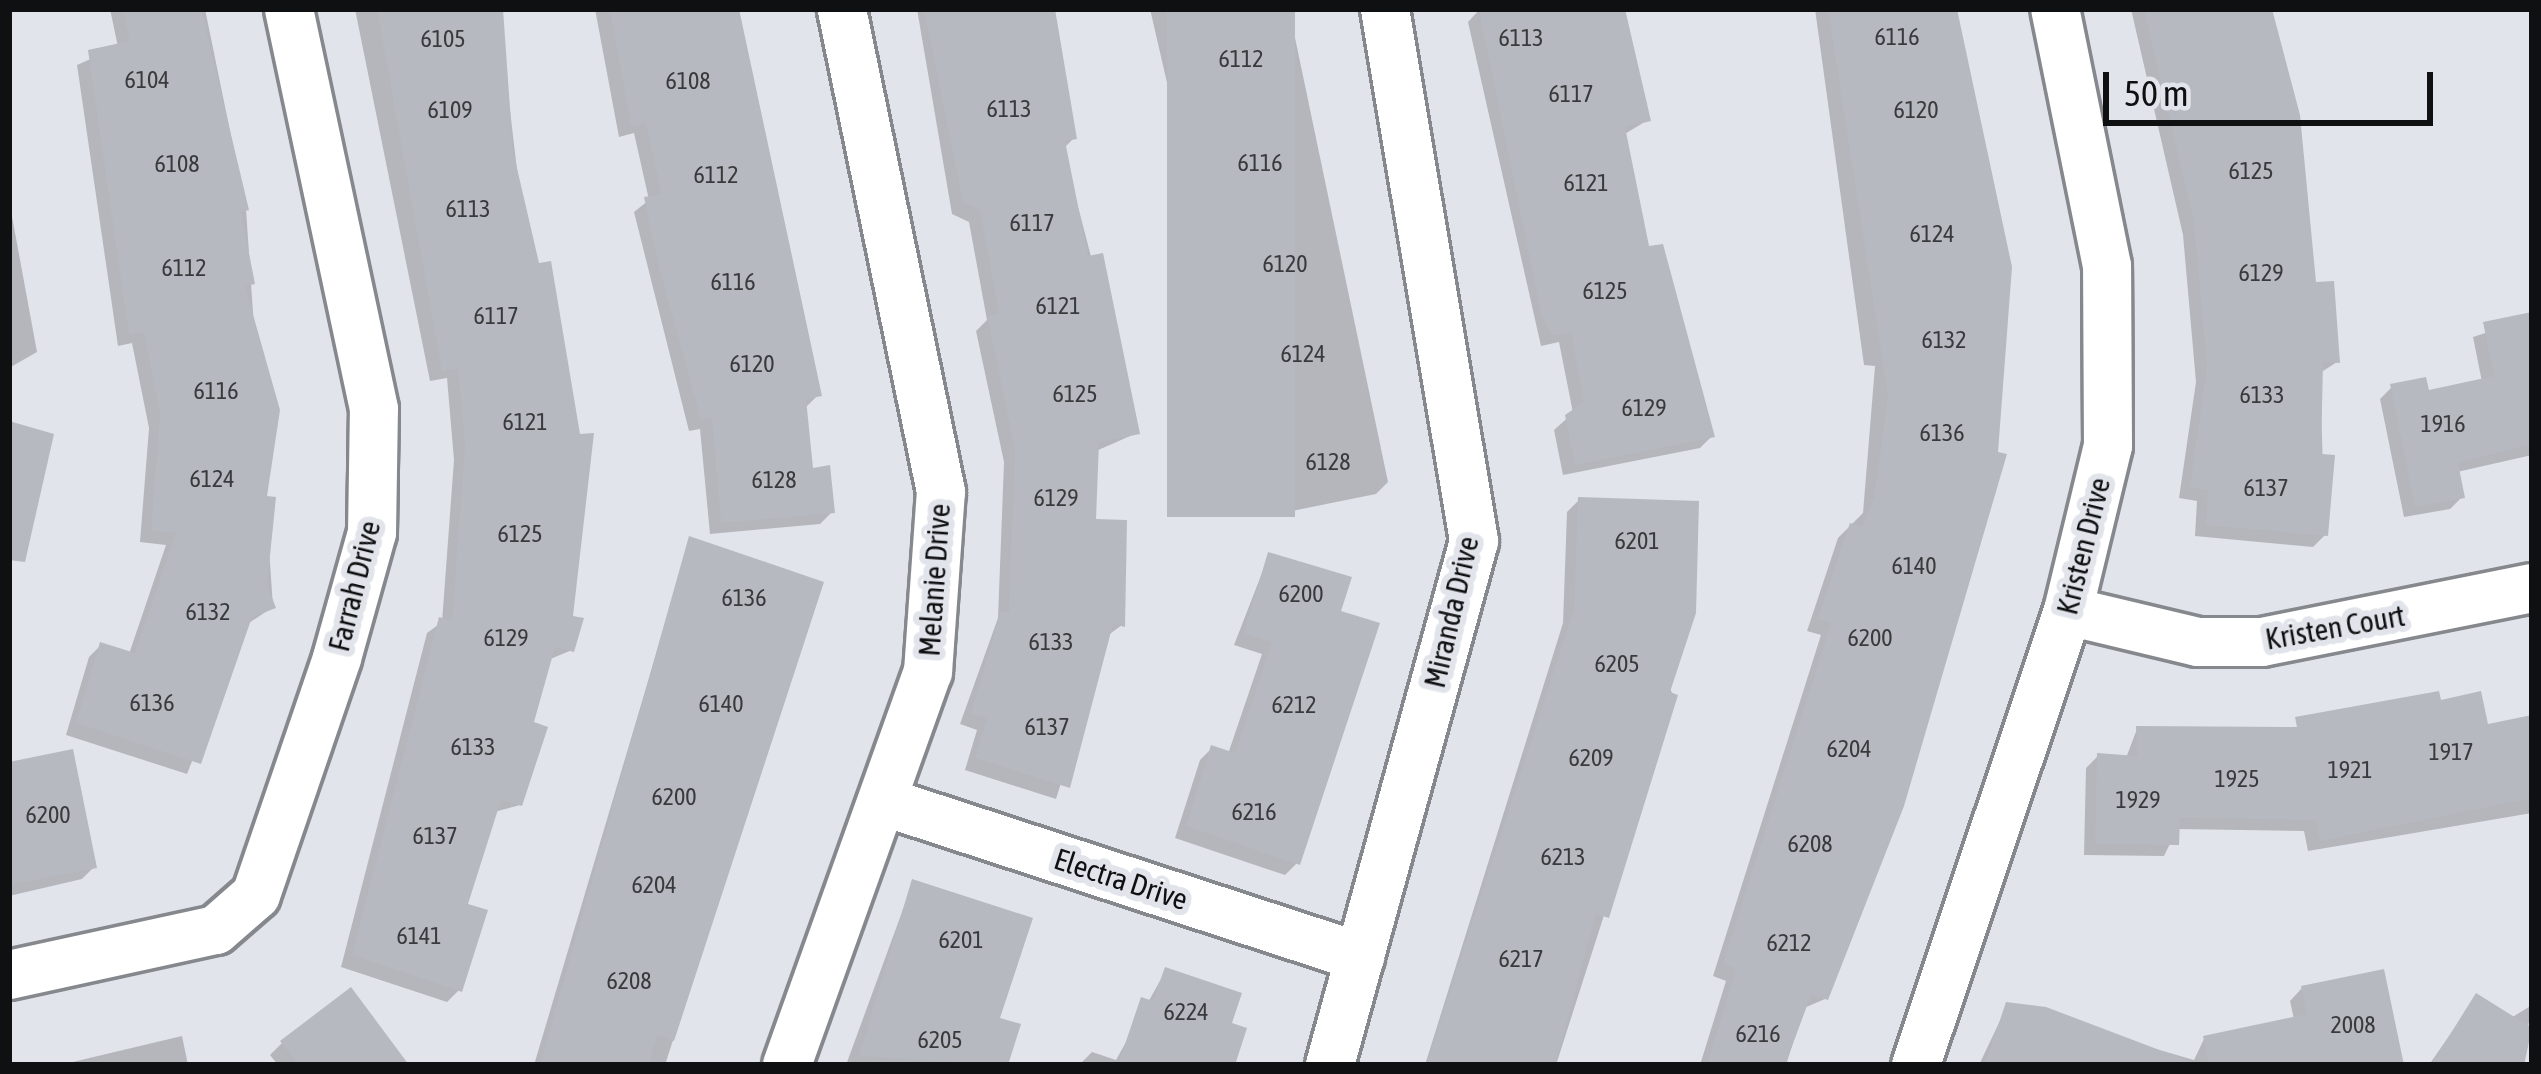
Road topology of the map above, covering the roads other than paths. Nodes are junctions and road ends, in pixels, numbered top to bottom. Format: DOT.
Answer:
graph roads {
  1 [pos="290,9"];
  2 [pos="842,9"];
  3 [pos="1384,9"];
  4 [pos="2055,9"];
  5 [pos="2532,588"];
  6 [pos="2068,611"];
  7 [pos="882,801"];
  8 [pos="1360,957"];
  9 [pos="9,975"];
  10 [pos="787,1065"];
  11 [pos="1330,1065"];
  12 [pos="1916,1065"];
  1 -- 9 [label="street, Farrah Drive"];
  2 -- 7 [label="street, Melanie Drive"];
  3 -- 8 [label="street, Miranda Drive"];
  4 -- 6 [label="street, Kristen Drive"];
  5 -- 6 [label="street, Kristen Court"];
  6 -- 12 [label="street, Kristen Drive"];
  7 -- 8 [label="street, Electra Drive"];
  7 -- 10 [label="street, Melanie Drive"];
  8 -- 11 [label="street, Miranda Drive"];
}
